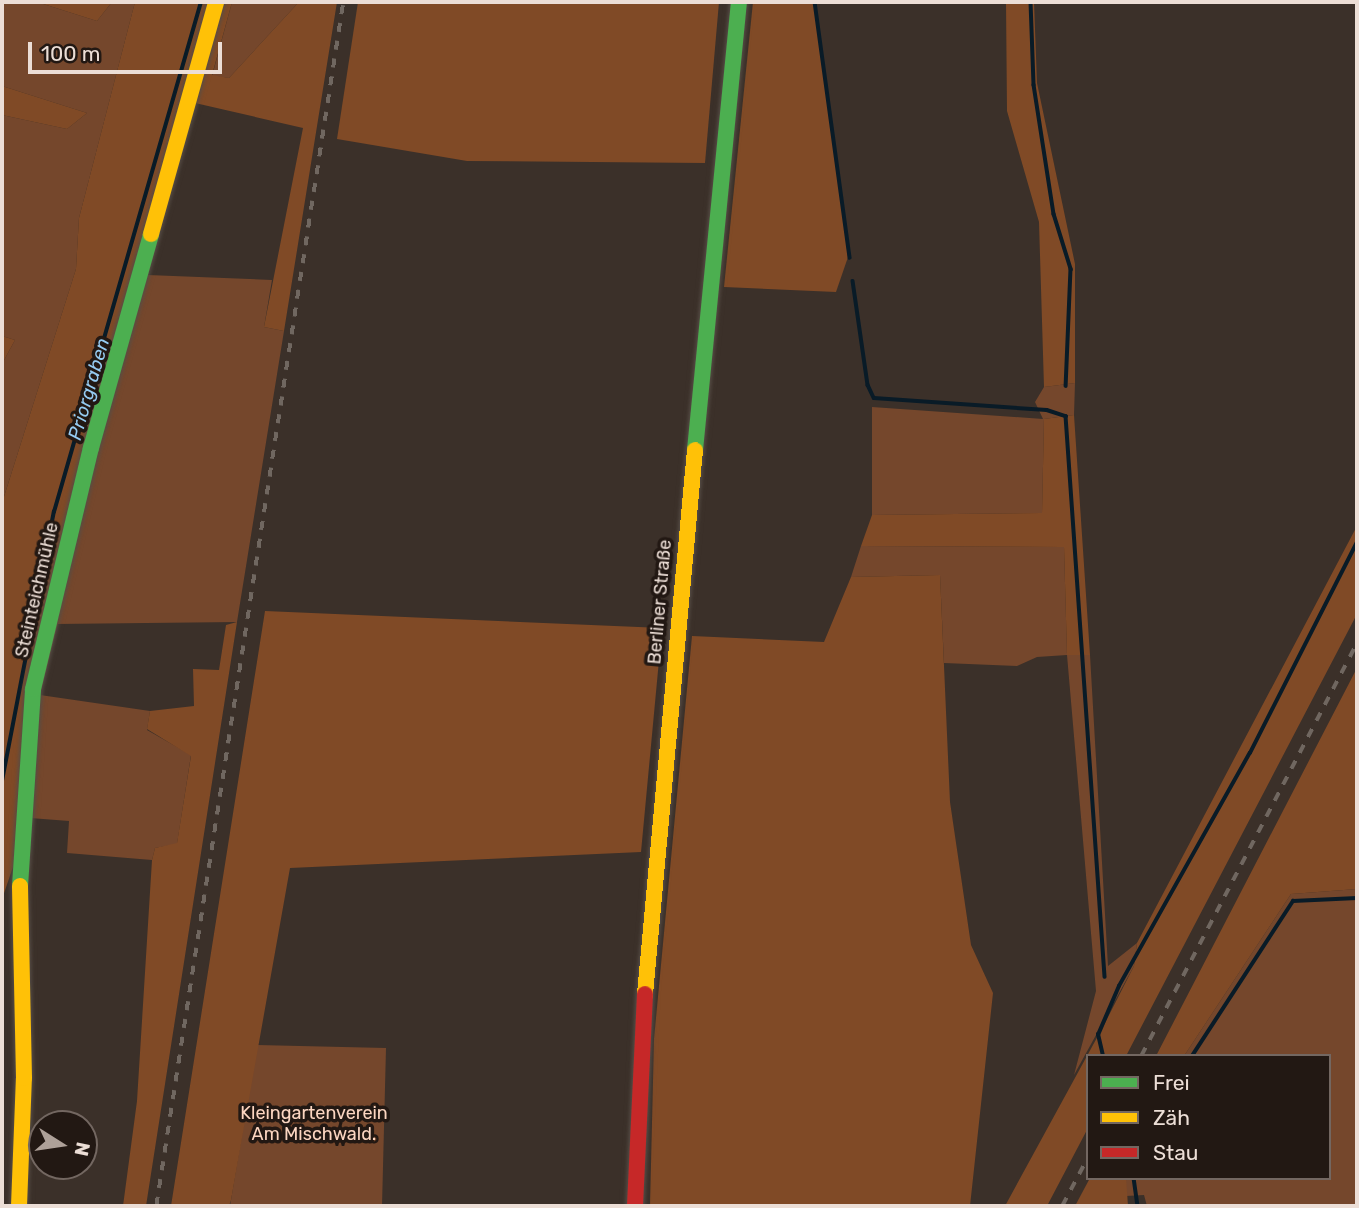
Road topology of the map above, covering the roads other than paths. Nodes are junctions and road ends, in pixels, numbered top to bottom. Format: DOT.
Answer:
graph roads {
  1 [pos="216,2"];
  2 [pos="738,2"];
  3 [pos="19,1206"];
  4 [pos="635,1206"];
  1 -- 3 [label="street, Steinteichmühle"];
  2 -- 4 [label="street, Berliner Straße"];
}
